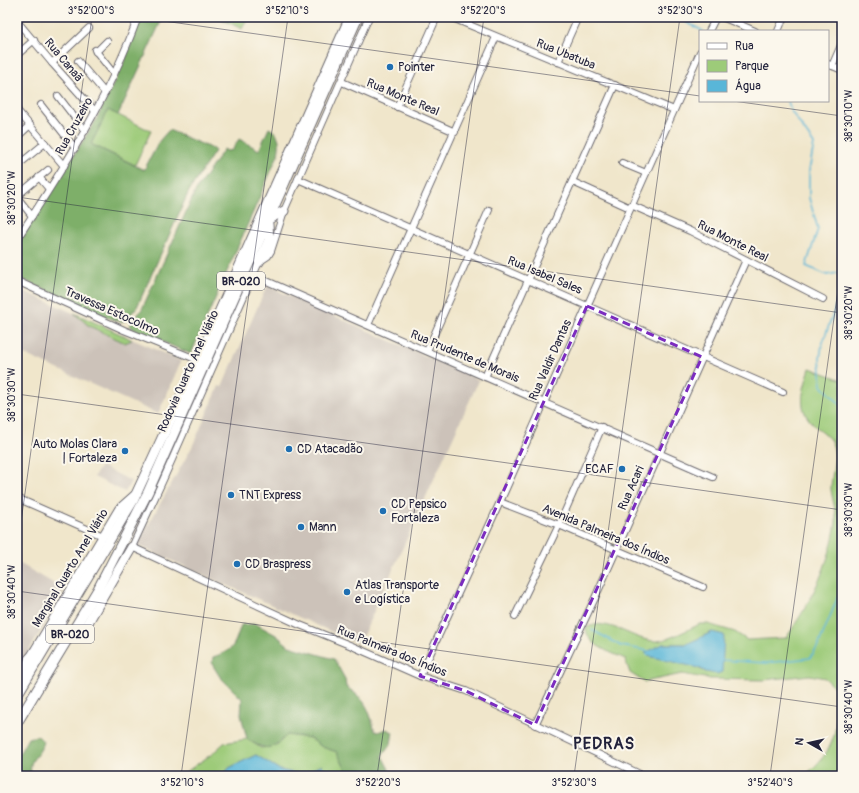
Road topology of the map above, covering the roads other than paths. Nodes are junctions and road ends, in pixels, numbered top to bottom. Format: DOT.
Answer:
graph roads {
  1 [pos="138,17"];
  2 [pos="350,17"];
  3 [pos="358,17"];
  4 [pos="369,17"];
  5 [pos="437,17"];
  6 [pos="450,17"];
  7 [pos="578,17"];
  8 [pos="716,17"];
  9 [pos="722,17"];
  10 [pos="784,17"];
  11 [pos="17,21"];
  12 [pos="89,28"];
  13 [pos="710,30"];
  14 [pos="753,30"];
  15 [pos="778,30"];
  16 [pos="496,37"];
  17 [pos="34,40"];
  18 [pos="107,40"];
  19 [pos="842,43"];
  20 [pos="699,54"];
  21 [pos="17,55"];
  22 [pos="78,61"];
  23 [pos="558,62"];
  24 [pos="52,64"];
  25 [pos="830,65"];
  26 [pos="842,70"];
  27 [pos="114,74"];
  28 [pos="342,82"];
  29 [pos="615,85"];
  30 [pos="105,93"];
  31 [pos="58,96"];
  32 [pos="40,105"];
  33 [pos="397,107"];
  34 [pos="17,110"];
  35 [pos="674,110"];
  36 [pos="95,111"];
  37 [pos="30,125"];
  38 [pos="85,131"];
  39 [pos="456,132"];
  40 [pos="17,137"];
  41 [pos="45,143"];
  42 [pos="75,148"];
  43 [pos="622,163"];
  44 [pos="17,166"];
  45 [pos="64,166"];
  46 [pos="48,170"];
  47 [pos="646,173"];
  48 [pos="39,177"];
  49 [pos="298,179"];
  50 [pos="573,182"];
  51 [pos="49,190"];
  52 [pos="17,197"];
  53 [pos="631,207"];
  54 [pos="489,210"];
  55 [pos="284,211"];
  56 [pos="32,216"];
  57 [pos="268,221"];
  58 [pos="412,228"];
  59 [pos="17,239"];
  60 [pos="469,254"];
  61 [pos="746,260"];
  62 [pos="259,262"];
  63 [pos="253,275"];
  64 [pos="528,280"];
  65 [pos="17,281"];
  66 [pos="823,299"];
  67 [pos="587,306"];
  68 [pos="368,325"];
  69 [pos="427,351"];
  70 [pos="702,357"];
  71 [pos="198,360"];
  72 [pos="485,377"];
  73 [pos="783,392"];
  74 [pos="544,402"];
  75 [pos="602,427"];
  76 [pos="659,453"];
  77 [pos="713,477"];
  78 [pos="17,498"];
  79 [pos="500,502"];
  80 [pos="560,525"];
  81 [pos="107,537"];
  82 [pos="122,544"];
  83 [pos="132,547"];
  84 [pos="616,550"];
  85 [pos="703,587"];
  86 [pos="515,616"];
  87 [pos="54,634"];
  88 [pos="69,636"];
  89 [pos="29,659"];
  90 [pos="420,676"];
  91 [pos="17,680"];
  92 [pos="17,695"];
  93 [pos="17,723"];
  94 [pos="535,725"];
  95 [pos="644,776"];
  1 -- 27 [label="street, Rua Cruzeiro"];
  2 -- 71 [label="highway, Rodovia Quarto Anel Viário / BR-020"];
  3 -- 57 [label="highway, Rodovia Quarto Anel Viário / BR-020"];
  4 -- 28 [label="street"];
  5 -- 33 [label="street"];
  6 -- 16 [label="street, Rua Ubatuba"];
  7 -- 23 [label="street"];
  8 -- 13 [label="street"];
  9 -- 14 [label="street"];
  10 -- 15 [label="street"];
  11 -- 17 [label="street, Rua Canaã"];
  12 -- 24 [label="street"];
  16 -- 23 [label="street, Rua Ubatuba"];
  16 -- 39 [label="street"];
  17 -- 21 [label="street"];
  17 -- 24 [label="street, Rua Canaã"];
  18 -- 27 [label="street"];
  19 -- 25 [label="street"];
  20 -- 35 [label="street, Rua Valdir Dantas"];
  22 -- 30 [label="street"];
  23 -- 29 [label="street, Rua Ubatuba"];
  24 -- 36 [label="street, Rua Canaã"];
  25 -- 26 [label="street"];
  27 -- 30 [label="street, Rua Cruzeiro"];
  28 -- 33 [label="street, Rua Monte Real"];
  28 -- 49 [label="street"];
  29 -- 35 [label="street, Rua Ubatuba"];
  29 -- 50 [label="street"];
  30 -- 36 [label="street, Rua Cruzeiro"];
  31 -- 38 [label="street"];
  32 -- 42 [label="street"];
  33 -- 39 [label="street, Rua Monte Real"];
  34 -- 37 [label="street"];
  35 -- 47 [label="street, Rua Valdir Dantas"];
  36 -- 38 [label="street, Rua Cruzeiro"];
  37 -- 40 [label="street"];
  37 -- 41 [label="street"];
  38 -- 42 [label="street, Rua Cruzeiro"];
  39 -- 58 [label="street"];
  41 -- 44 [label="street"];
  41 -- 45 [label="street"];
  42 -- 45 [label="street, Rua Cruzeiro"];
  43 -- 47 [label="street"];
  45 -- 51 [label="street, Rua Cruzeiro"];
  46 -- 48 [label="street"];
  47 -- 53 [label="street, Rua Valdir Dantas"];
  48 -- 51 [label="street"];
  48 -- 52 [label="street"];
  49 -- 55 [label="street"];
  49 -- 58 [label="street, Rua Isabel Sales"];
  50 -- 53 [label="street, Rua Monte Real"];
  50 -- 64 [label="street"];
  51 -- 56 [label="street, Rua Cruzeiro"];
  52 -- 56 [label="street"];
  53 -- 61 [label="street, Rua Monte Real"];
  53 -- 67 [label="street, Rua Valdir Dantas"];
  54 -- 60 [label="street"];
  55 -- 57 [label="highway"];
  55 -- 62 [label="street"];
  56 -- 59 [label="street, Rua Cruzeiro"];
  57 -- 62 [label="highway"];
  57 -- 82 [label="highway, Rodovia Quarto Anel Viário / BR-020"];
  58 -- 60 [label="street, Rua Isabel Sales"];
  58 -- 68 [label="street"];
  60 -- 64 [label="street, Rua Isabel Sales"];
  60 -- 69 [label="street"];
  61 -- 66 [label="street, Rua Monte Real"];
  61 -- 70 [label="street, Rua Acari"];
  62 -- 63 [label="street"];
  63 -- 68 [label="street, Rua Prudente de Morais"];
  63 -- 83 [label="street"];
  64 -- 67 [label="street, Rua Isabel Sales"];
  64 -- 72 [label="street"];
  65 -- 71 [label="street, Travessa Estocolmo"];
  67 -- 70 [label="street, Rua Isabel Sales"];
  67 -- 74 [label="street, Rua Valdir Dantas"];
  68 -- 69 [label="street, Rua Prudente de Morais"];
  69 -- 72 [label="street, Rua Prudente de Morais"];
  70 -- 73 [label="street, Rua Isabel Sales"];
  70 -- 76 [label="street, Rua Acari"];
  71 -- 81 [label="highway, Rodovia Quarto Anel Viário / BR-020"];
  72 -- 74 [label="street, Rua Prudente de Morais"];
  74 -- 75 [label="street, Rua Prudente de Morais"];
  74 -- 79 [label="street, Rua Valdir Dantas"];
  75 -- 76 [label="street, Rua Prudente de Morais"];
  75 -- 80 [label="street"];
  76 -- 77 [label="street, Rua Prudente de Morais"];
  76 -- 84 [label="street, Rua Acari"];
  78 -- 81 [label="street"];
  79 -- 80 [label="street, Avenida Palmeira dos Índios"];
  79 -- 90 [label="street, Rua Valdir Dantas"];
  80 -- 84 [label="street, Avenida Palmeira dos Índios"];
  80 -- 86 [label="street"];
  81 -- 82 [label="highway"];
  81 -- 87 [label="highway, Rodovia Quarto Anel Viário / BR-020"];
  81 -- 89 [label="main road, Marginal Quarto Anel Viário / BR-020"];
  82 -- 88 [label="highway, Rodovia Quarto Anel Viário / BR-020"];
  83 -- 88 [label="highway"];
  83 -- 90 [label="street, Rua Palmeira dos Índios"];
  84 -- 85 [label="street, Avenida Palmeira dos Índios"];
  84 -- 94 [label="street, Rua Acari"];
  87 -- 89 [label="highway"];
  87 -- 92 [label="highway, Rodovia Quarto Anel Viário / BR-020"];
  88 -- 93 [label="highway, Rodovia Quarto Anel Viário / BR-020"];
  89 -- 91 [label="main road, Marginal Quarto Anel Viário / BR-020"];
  90 -- 94 [label="street, Rua Palmeira dos Índios"];
  94 -- 95 [label="street, Rua Palmeira dos Índios"];
}
